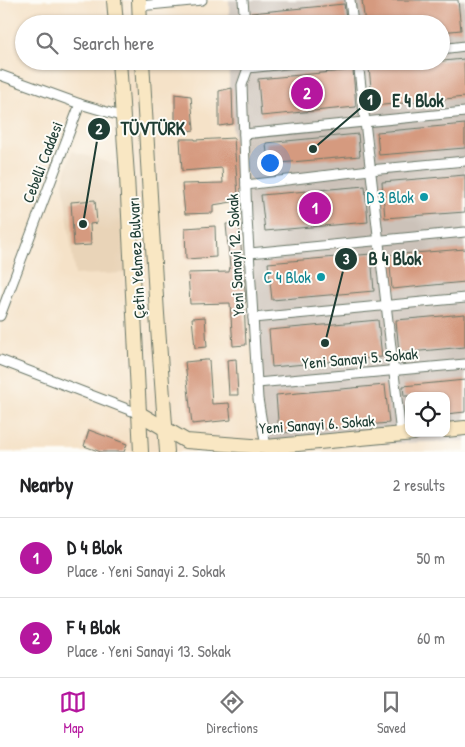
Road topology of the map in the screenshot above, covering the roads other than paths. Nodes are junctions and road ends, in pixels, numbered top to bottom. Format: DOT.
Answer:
graph roads {
  1 [pos="114,0"];
  2 [pos="202,0"];
  3 [pos="243,0"];
  4 [pos="350,0"];
  5 [pos="139,3"];
  6 [pos="115,15"];
  7 [pos="244,15"];
  8 [pos="352,15"];
  9 [pos="465,46"];
  10 [pos="450,47"];
  11 [pos="120,70"];
  12 [pos="142,70"];
  13 [pos="246,70"];
  14 [pos="359,70"];
  15 [pos="0,75"];
  16 [pos="80,104"];
  17 [pos="465,112"];
  18 [pos="124,117"];
  19 [pos="145,118"];
  20 [pos="365,121"];
  21 [pos="244,134"];
  22 [pos="465,161"];
  23 [pos="370,170"];
  24 [pos="246,185"];
  25 [pos="465,232"];
  26 [pos="378,240"];
  27 [pos="250,253"];
  28 [pos="465,298"];
  29 [pos="386,306"];
  30 [pos="0,316"];
  31 [pos="254,318"];
  32 [pos="0,360"];
  33 [pos="465,364"];
  34 [pos="394,370"];
  35 [pos="257,383"];
  36 [pos="140,414"];
  37 [pos="405,424"];
  38 [pos="465,428"];
  39 [pos="165,430"];
  40 [pos="450,430"];
  41 [pos="405,434"];
  42 [pos="266,447"];
  43 [pos="141,452"];
  44 [pos="167,452"];
  1 -- 6 [label="street"];
  2 -- 5 [label="street"];
  3 -- 7 [label="street"];
  4 -- 8 [label="street"];
  9 -- 10 [label="street"];
  11 -- 18 [label="street, Çetin Yelmez Bulvarı"];
  12 -- 19 [label="street, Çetin Yelmez Bulvarı"];
  13 -- 21 [label="street, Yeni Sanayi 12. Sokak"];
  14 -- 20 [label="street"];
  15 -- 16 [label="street"];
  16 -- 18 [label="street"];
  16 -- 30 [label="street, Cebelli Caddesi"];
  17 -- 20 [label="street"];
  18 -- 19 [label="street"];
  18 -- 36 [label="street, Çetin Yelmez Bulvarı"];
  19 -- 39 [label="street, Çetin Yelmez Bulvarı"];
  20 -- 21 [label="street"];
  20 -- 23 [label="street"];
  21 -- 24 [label="street, Yeni Sanayi 12. Sokak"];
  22 -- 23 [label="street"];
  23 -- 24 [label="street"];
  23 -- 26 [label="street"];
  24 -- 27 [label="street, Yeni Sanayi 12. Sokak"];
  25 -- 26 [label="street"];
  26 -- 27 [label="street"];
  26 -- 29 [label="street"];
  27 -- 31 [label="street, Yeni Sanayi 12. Sokak"];
  28 -- 29 [label="street"];
  29 -- 31 [label="street"];
  29 -- 34 [label="street"];
  31 -- 35 [label="street, Yeni Sanayi 12. Sokak"];
  32 -- 36 [label="street"];
  33 -- 34 [label="street, Yeni Sanayi 5. Sokak"];
  34 -- 35 [label="street, Yeni Sanayi 5. Sokak"];
  34 -- 37 [label="street"];
  35 -- 42 [label="street, Yeni Sanayi 12. Sokak"];
  36 -- 39 [label="street, Yeni Sanayi 6. Sokak"];
  36 -- 43 [label="street, Çetin Yelmez Bulvarı"];
  38 -- 40 [label="street"];
  39 -- 42 [label="street, Yeni Sanayi 6. Sokak"];
  39 -- 44 [label="street, Çetin Yelmez Bulvarı"];
  41 -- 42 [label="street, Yeni Sanayi 6. Sokak"];
}
